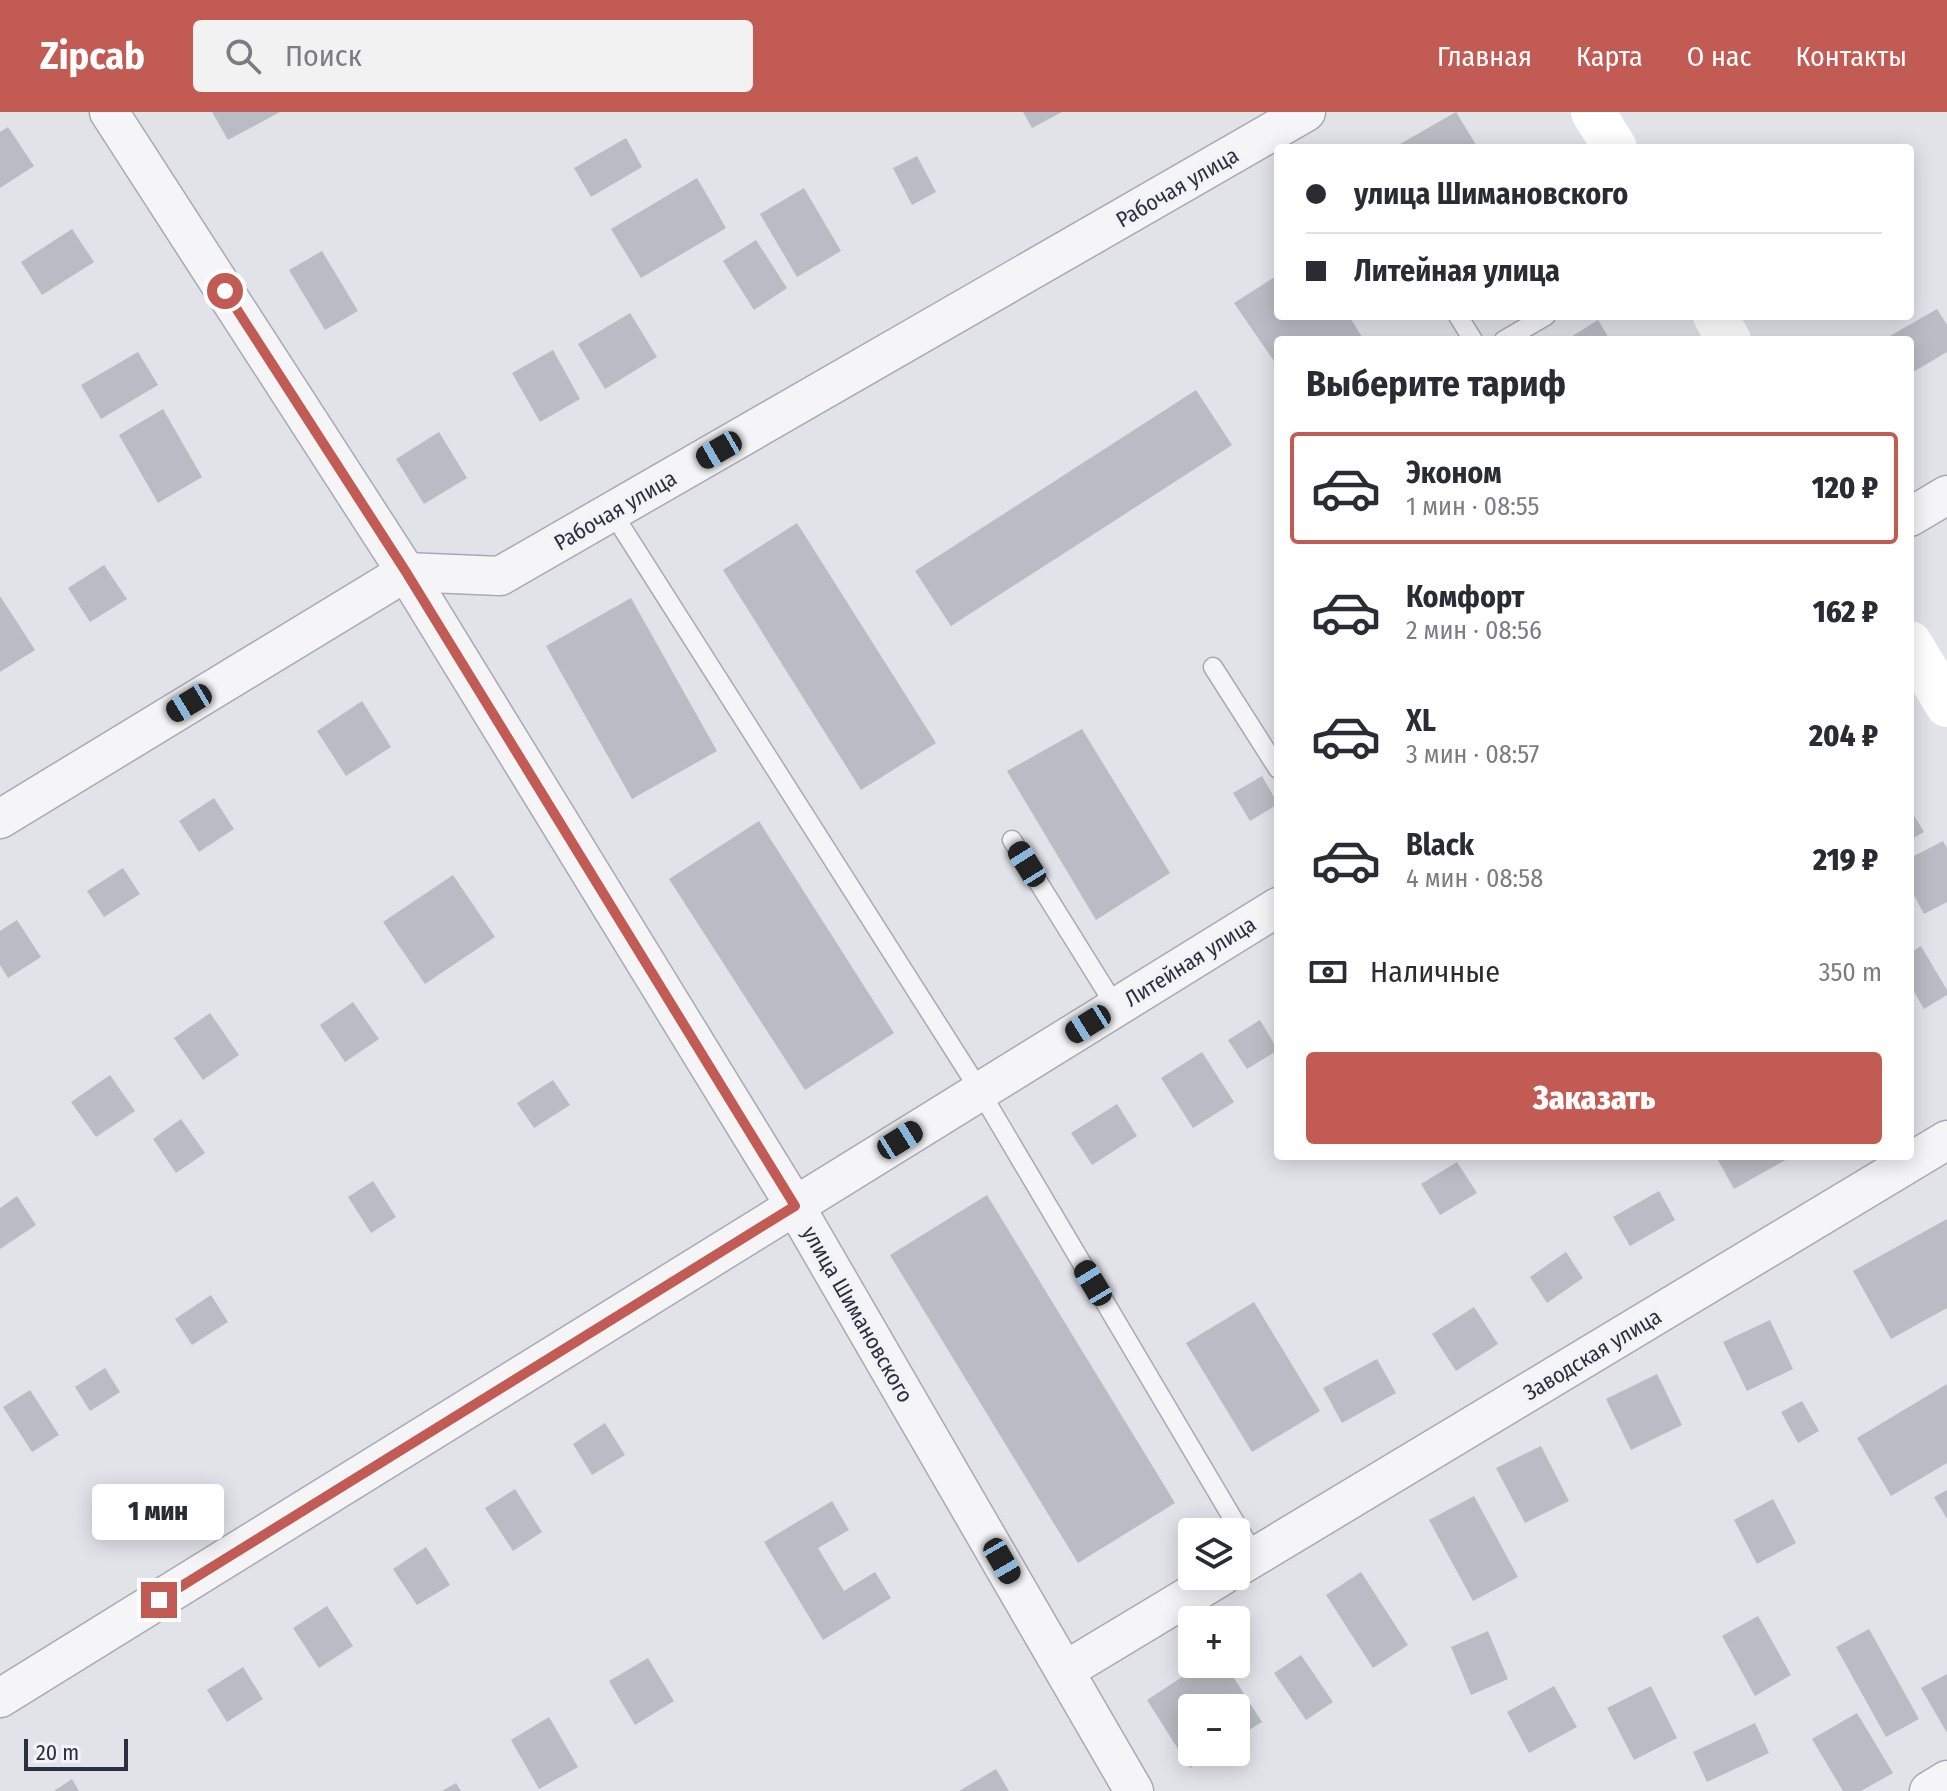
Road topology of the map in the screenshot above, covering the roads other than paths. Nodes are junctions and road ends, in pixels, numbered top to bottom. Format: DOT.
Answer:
graph roads {
  1 [pos="109,112"];
  2 [pos="1306,112"];
  3 [pos="1593,112"];
  4 [pos="1613,144"];
  5 [pos="1539,320"];
  6 [pos="1511,336"];
  7 [pos="1947,495"];
  8 [pos="612,512"];
  9 [pos="1914,515"];
  10 [pos="406,572"];
  11 [pos="1914,650"];
  12 [pos="1213,667"];
  13 [pos="1947,705"];
  14 [pos="1274,763"];
  15 [pos="0,819"];
  16 [pos="1012,840"];
  17 [pos="1274,909"];
  18 [pos="1116,1007"];
  19 [pos="980,1091"];
  20 [pos="1947,1140"];
  21 [pos="1914,1160"];
  22 [pos="1914,1160"];
  23 [pos="795,1206"];
  24 [pos="1221,1518"];
  25 [pos="1250,1560"];
  26 [pos="1199,1590"];
  27 [pos="1066,1670"];
  28 [pos="0,1698"];
  29 [pos="1947,1780"];
  30 [pos="1134,1791"];
  31 [pos="1929,1791"];
  1 -- 10 [label="street, улица Шимановского"];
  2 -- 8 [label="street, Рабочая улица"];
  3 -- 4 [label="street"];
  5 -- 6 [label="lane"];
  7 -- 9 [label="street"];
  8 -- 10 [label="street, Рабочая улица"];
  8 -- 19 [label="lane"];
  10 -- 15 [label="street"];
  10 -- 23 [label="street, улица Шимановского"];
  11 -- 13 [label="street"];
  12 -- 14 [label="lane"];
  16 -- 18 [label="lane"];
  17 -- 18 [label="street, Литейная улица"];
  18 -- 19 [label="street, Литейная улица"];
  19 -- 23 [label="street, Литейная улица"];
  19 -- 24 [label="lane"];
  20 -- 22 [label="street, Заводская улица"];
  21 -- 25 [label="street, Заводская улица"];
  23 -- 27 [label="street, улица Шимановского"];
  23 -- 28 [label="street, Литейная улица"];
  26 -- 27 [label="street"];
  27 -- 30 [label="street, улица Шимановского"];
  29 -- 31 [label="street"];
}
